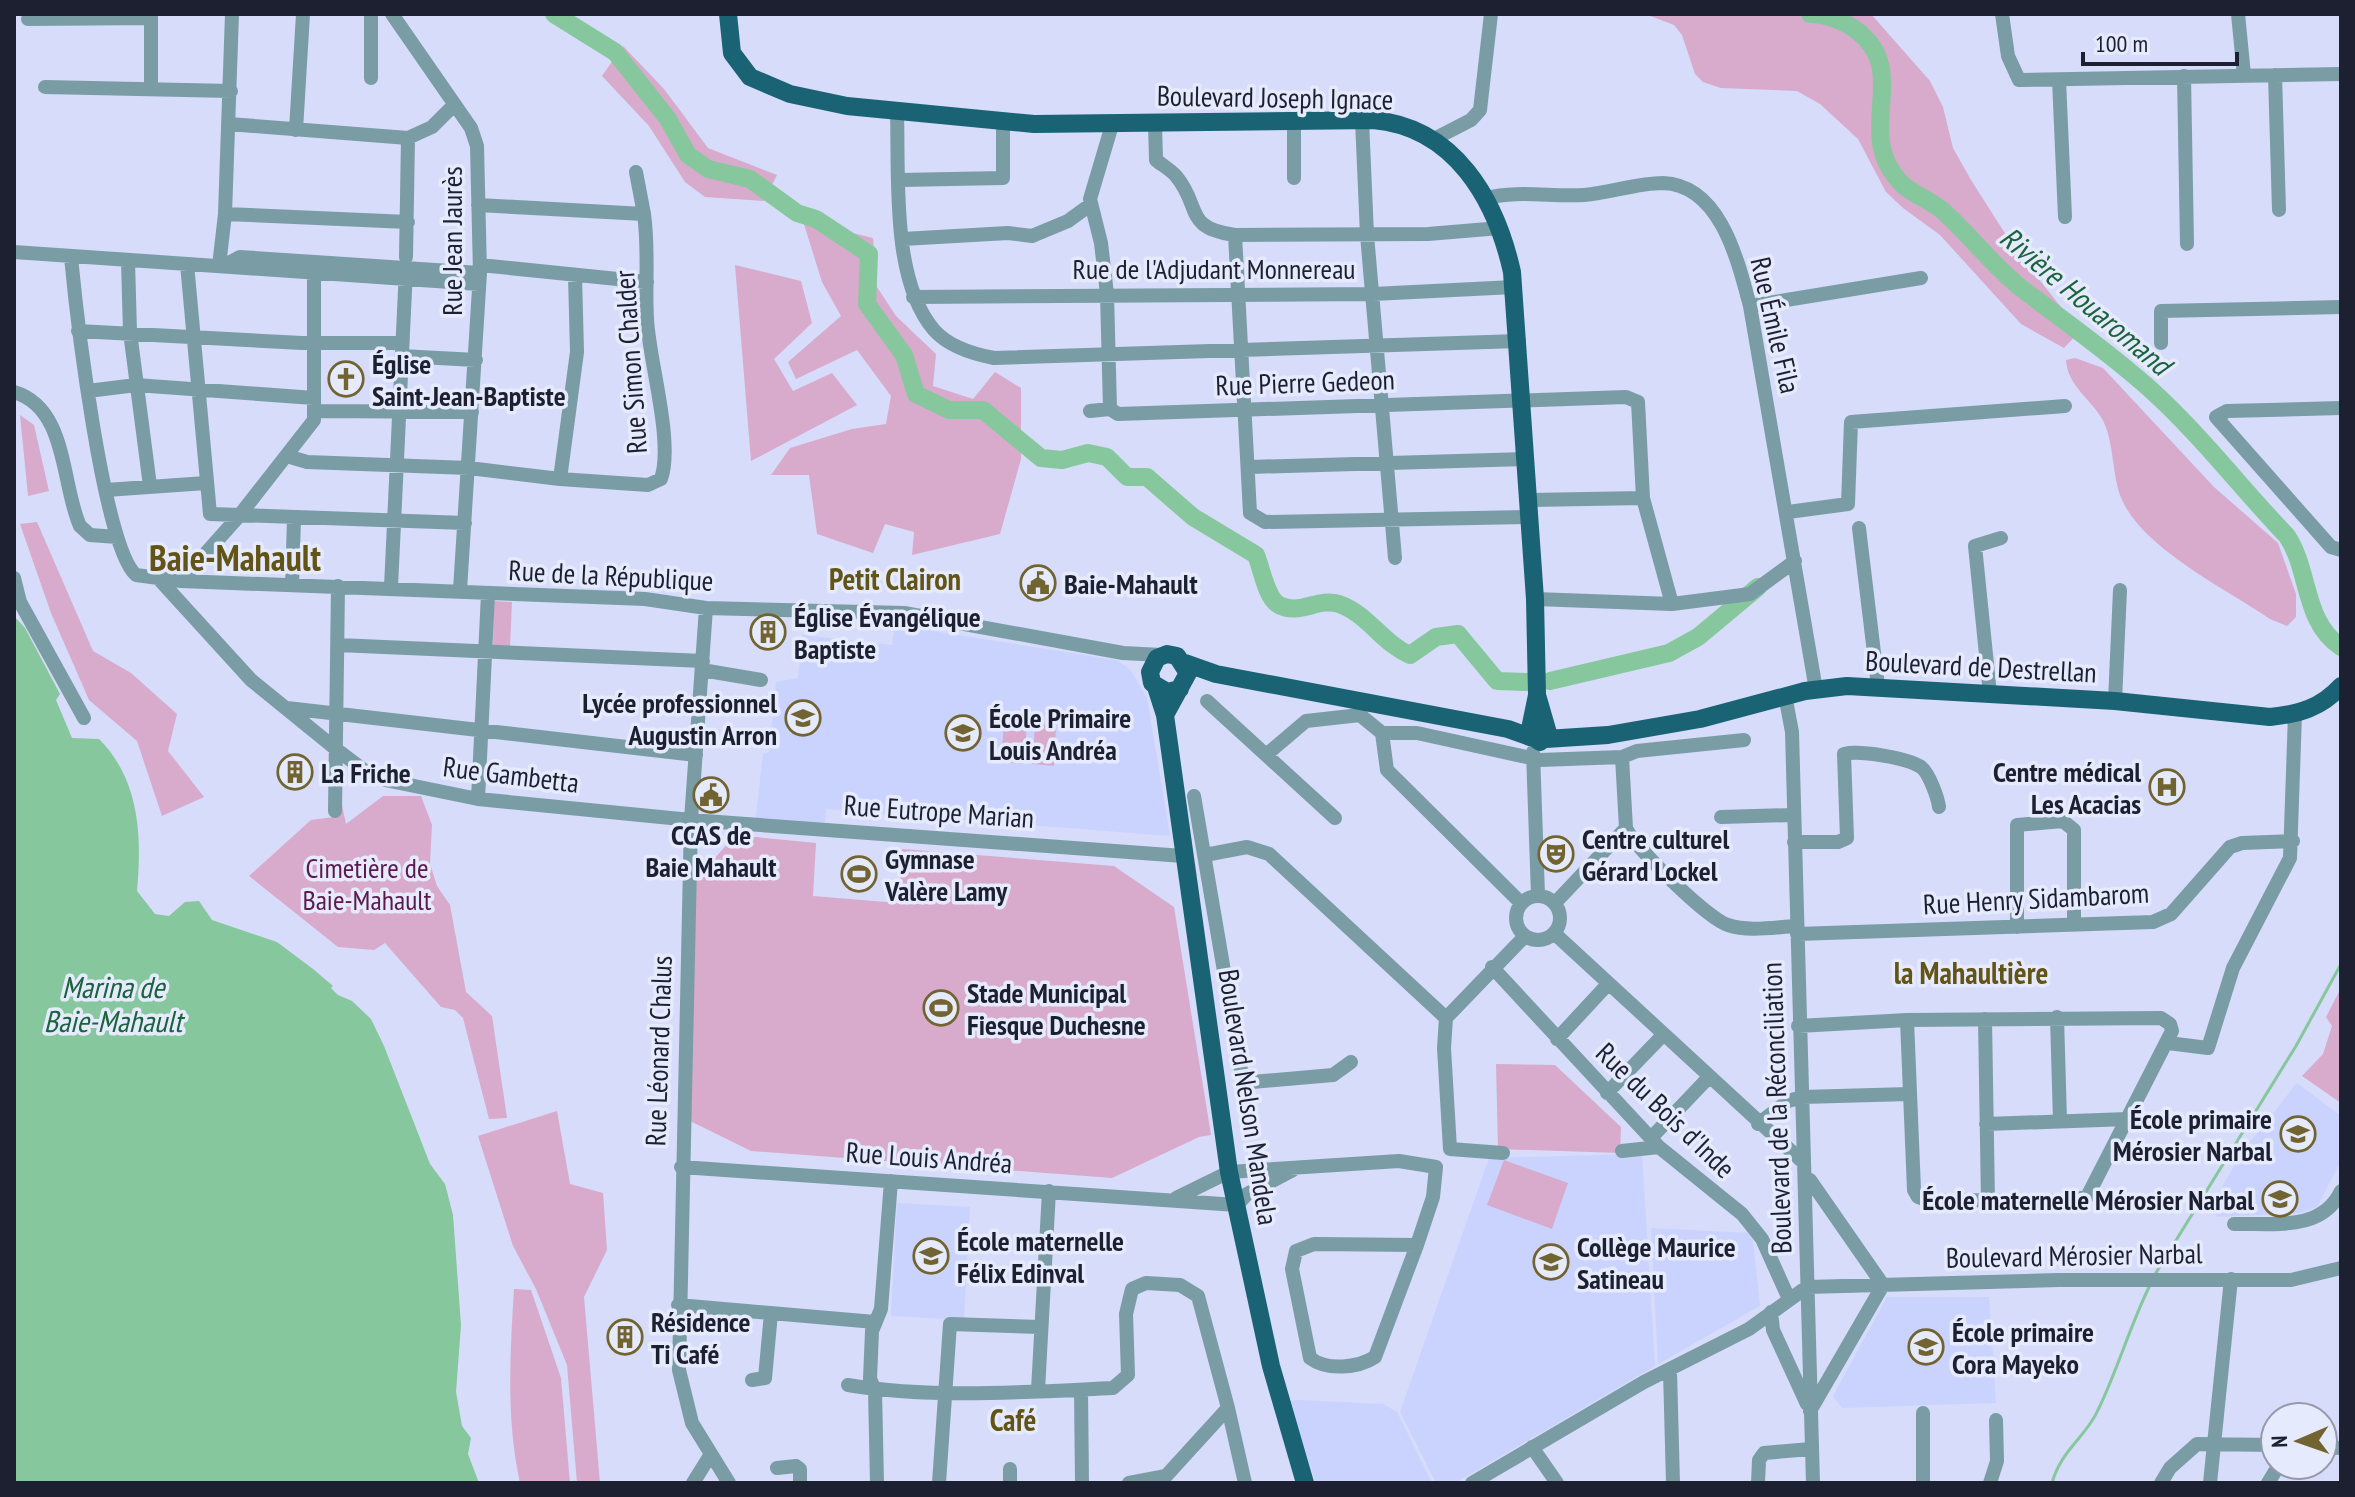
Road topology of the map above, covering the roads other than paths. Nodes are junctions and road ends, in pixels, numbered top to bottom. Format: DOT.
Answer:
graph roads {
  1 [pos="232,14"];
  2 [pos="303,14"];
  3 [pos="371,14"];
  4 [pos="392,14"];
  5 [pos="728,14"];
  6 [pos="1491,14"];
  7 [pos="2002,14"];
  8 [pos="2238,14"];
  9 [pos="151,16"];
  10 [pos="28,19"];
  11 [pos="2341,74"];
  12 [pos="2244,75"];
  13 [pos="2275,75"];
  14 [pos="2184,76"];
  15 [pos="371,78"];
  16 [pos="2059,80"];
  17 [pos="45,87"];
  18 [pos="151,88"];
  19 [pos="231,91"];
  20 [pos="454,105"];
  21 [pos="897,113"];
  22 [pos="1362,120"];
  23 [pos="1294,121"];
  24 [pos="1003,122"];
  25 [pos="1155,123"];
  26 [pos="229,124"];
  27 [pos="1112,125"];
  28 [pos="296,130"];
  29 [pos="408,138"];
  30 [pos="1434,139"];
  31 [pos="636,172"];
  32 [pos="1294,178"];
  33 [pos="899,180"];
  34 [pos="1486,198"];
  35 [pos="478,205"];
  36 [pos="1090,205"];
  37 [pos="2279,210"];
  38 [pos="225,214"];
  39 [pos="644,214"];
  40 [pos="2065,217"];
  41 [pos="408,222"];
  42 [pos="1500,228"];
  43 [pos="1235,235"];
  44 [pos="1367,235"];
  45 [pos="903,239"];
  46 [pos="2187,244"];
  47 [pos="14,252"];
  48 [pos="71,257"];
  49 [pos="128,261"];
  50 [pos="187,264"];
  51 [pos="221,266"];
  52 [pos="314,268"];
  53 [pos="406,268"];
  54 [pos="480,274"];
  55 [pos="575,276"];
  56 [pos="1921,278"];
  57 [pos="647,282"];
  58 [pos="1514,287"];
  59 [pos="1237,293"];
  60 [pos="1107,294"];
  61 [pos="1373,294"];
  62 [pos="913,297"];
  63 [pos="1750,306"];
  64 [pos="2341,307"];
  65 [pos="78,331"];
  66 [pos="130,332"];
  67 [pos="192,335"];
  68 [pos="1519,341"];
  69 [pos="314,343"];
  70 [pos="2161,343"];
  71 [pos="1376,348"];
  72 [pos="402,350"];
  73 [pos="1242,353"];
  74 [pos="1107,355"];
  75 [pos="476,360"];
  76 [pos="136,385"];
  77 [pos="197,389"];
  78 [pos="88,391"];
  79 [pos="14,392"];
  80 [pos="1523,401"];
  81 [pos="315,405"];
  82 [pos="1380,406"];
  83 [pos="2065,406"];
  84 [pos="2341,408"];
  85 [pos="398,409"];
  86 [pos="1110,409"];
  87 [pos="1246,410"];
  88 [pos="1090,411"];
  89 [pos="472,412"];
  90 [pos="287,456"];
  91 [pos="1527,459"];
  92 [pos="1386,464"];
  93 [pos="1250,467"];
  94 [pos="395,468"];
  95 [pos="469,468"];
  96 [pos="560,479"];
  97 [pos="206,483"];
  98 [pos="150,486"];
  99 [pos="106,490"];
  100 [pos="1643,498"];
  101 [pos="1531,508"];
  102 [pos="1788,512"];
  103 [pos="239,516"];
  104 [pos="294,519"];
  105 [pos="1391,520"];
  106 [pos="393,522"];
  107 [pos="465,523"];
  108 [pos="1859,528"];
  109 [pos="117,537"];
  110 [pos="2001,538"];
  111 [pos="2341,550"];
  112 [pos="1395,558"];
  113 [pos="1795,561"];
  114 [pos="14,578"];
  115 [pos="158,578"];
  116 [pos="181,581"];
  117 [pos="292,585"];
  118 [pos="338,586"];
  119 [pos="391,587"];
  120 [pos="460,590"];
  121 [pos="2120,590"];
  122 [pos="488,594"];
  123 [pos="1535,599"];
  124 [pos="1672,604"];
  125 [pos="706,608"];
  126 [pos="338,645"];
  127 [pos="485,651"];
  128 [pos="1123,653"];
  129 [pos="1162,655"];
  130 [pos="1185,663"];
  131 [pos="702,666"];
  132 [pos="1216,674"];
  133 [pos="761,680"];
  134 [pos="1153,682"];
  135 [pos="1878,686"];
  136 [pos="2341,686"];
  137 [pos="1182,687"];
  138 [pos="1811,690"];
  139 [pos="1990,694"];
  140 [pos="1785,695"];
  141 [pos="1207,701"];
  142 [pos="2115,701"];
  143 [pos="285,708"];
  144 [pos="1360,708"];
  145 [pos="2295,714"];
  146 [pos="336,715"];
  147 [pos="1165,715"];
  148 [pos="84,718"];
  149 [pos="1792,732"];
  150 [pos="481,733"];
  151 [pos="1382,733"];
  152 [pos="1538,738"];
  153 [pos="1744,740"];
  154 [pos="336,749"];
  155 [pos="696,755"];
  156 [pos="1266,755"];
  157 [pos="1622,757"];
  158 [pos="1194,796"];
  159 [pos="478,799"];
  160 [pos="1939,807"];
  161 [pos="335,811"];
  162 [pos="1793,815"];
  163 [pos="1721,817"];
  164 [pos="1335,818"];
  165 [pos="691,820"];
  166 [pos="1626,828"];
  167 [pos="2293,841"];
  168 [pos="1794,842"];
  169 [pos="1205,855"];
  170 [pos="1183,856"];
  171 [pos="1538,895"];
  172 [pos="1521,903"];
  173 [pos="1555,903"];
  174 [pos="1216,921"];
  175 [pos="1192,924"];
  176 [pos="2074,925"];
  177 [pos="2017,927"];
  178 [pos="1797,930"];
  179 [pos="1554,933"];
  180 [pos="1525,936"];
  181 [pos="1492,967"];
  182 [pos="1608,984"];
  183 [pos="2057,1017"];
  184 [pos="1446,1018"];
  185 [pos="1985,1019"];
  186 [pos="1907,1020"];
  187 [pos="1798,1026"];
  188 [pos="1663,1035"];
  189 [pos="1557,1039"];
  190 [pos="2168,1043"];
  191 [pos="1351,1062"];
  192 [pos="1709,1077"];
  193 [pos="1607,1093"];
  194 [pos="1909,1094"];
  195 [pos="1802,1097"];
  196 [pos="2128,1119"];
  197 [pos="2060,1121"];
  198 [pos="1758,1124"];
  199 [pos="1986,1124"];
  200 [pos="1655,1142"];
  201 [pos="1450,1149"];
  202 [pos="1622,1151"];
  203 [pos="1503,1153"];
  204 [pos="681,1167"];
  205 [pos="1436,1167"];
  206 [pos="1293,1170"];
  207 [pos="1804,1171"];
  208 [pos="1229,1172"];
  209 [pos="891,1181"];
  210 [pos="1049,1191"];
  211 [pos="2341,1191"];
  212 [pos="1172,1199"];
  213 [pos="1988,1202"];
  214 [pos="1237,1205"];
  215 [pos="2234,1224"];
  216 [pos="1417,1245"];
  217 [pos="2341,1268"];
  218 [pos="2231,1279"];
  219 [pos="1883,1285"];
  220 [pos="1807,1287"];
  221 [pos="1789,1299"];
  222 [pos="678,1305"];
  223 [pos="1771,1312"];
  224 [pos="771,1313"];
  225 [pos="875,1322"];
  226 [pos="1040,1327"];
  227 [pos="1670,1371"];
  228 [pos="752,1380"];
  229 [pos="848,1385"];
  230 [pos="875,1390"];
  231 [pos="1038,1390"];
  232 [pos="1081,1390"];
  233 [pos="943,1391"];
  234 [pos="1228,1408"];
  235 [pos="1810,1411"];
  236 [pos="1923,1413"];
  237 [pos="1996,1420"];
  238 [pos="2213,1442"];
  239 [pos="2259,1444"];
  240 [pos="1532,1447"];
  241 [pos="1811,1449"];
  242 [pos="711,1454"];
  243 [pos="777,1468"];
  244 [pos="720,1470"];
  245 [pos="696,1479"];
  246 [pos="729,1483"];
  247 [pos="800,1483"];
  248 [pos="877,1483"];
  249 [pos="939,1483"];
  250 [pos="1082,1483"];
  251 [pos="1129,1483"];
  252 [pos="1245,1483"];
  253 [pos="1305,1483"];
  254 [pos="1472,1483"];
  255 [pos="1557,1483"];
  256 [pos="1673,1483"];
  257 [pos="1758,1483"];
  258 [pos="1813,1483"];
  259 [pos="1923,1483"];
  260 [pos="1990,1483"];
  261 [pos="2161,1483"];
  262 [pos="2210,1483"];
  1 -- 19 [label="street"];
  2 -- 28 [label="street"];
  3 -- 15 [label="street"];
  4 -- 20 [label="street, Rue Jean Jaurès"];
  5 -- 21 [label="main road, Boulevard Joseph Ignace"];
  6 -- 30 [label="street"];
  7 -- 16 [label="street"];
  8 -- 12 [label="street"];
  9 -- 10 [label="street"];
  9 -- 18 [label="street"];
  11 -- 13 [label="street"];
  12 -- 13 [label="street"];
  12 -- 14 [label="street"];
  13 -- 37 [label="street"];
  14 -- 16 [label="street"];
  14 -- 46 [label="street"];
  16 -- 40 [label="street"];
  17 -- 18 [label="street"];
  18 -- 19 [label="street"];
  19 -- 26 [label="street"];
  20 -- 29 [label="street"];
  20 -- 35 [label="street, Rue Jean Jaurès"];
  21 -- 24 [label="main road, Boulevard Joseph Ignace"];
  21 -- 33 [label="street"];
  22 -- 23 [label="main road, Boulevard Joseph Ignace"];
  22 -- 30 [label="main road, Boulevard Joseph Ignace"];
  22 -- 44 [label="street"];
  23 -- 25 [label="main road, Boulevard Joseph Ignace"];
  23 -- 32 [label="street"];
  24 -- 27 [label="main road, Boulevard Joseph Ignace"];
  24 -- 33 [label="street"];
  25 -- 27 [label="main road, Boulevard Joseph Ignace"];
  25 -- 43 [label="street"];
  26 -- 28 [label="street"];
  26 -- 38 [label="street"];
  27 -- 36 [label="street"];
  28 -- 29 [label="street"];
  29 -- 41 [label="street"];
  30 -- 34 [label="main road, Boulevard Joseph Ignace"];
  31 -- 39 [label="street, Rue Simon Chalder"];
  33 -- 45 [label="street"];
  34 -- 42 [label="main road, Boulevard Joseph Ignace"];
  34 -- 63 [label="street, Rue Émile Fila"];
  35 -- 39 [label="street"];
  35 -- 54 [label="street, Rue Jean Jaurès"];
  36 -- 45 [label="street"];
  36 -- 60 [label="street"];
  38 -- 41 [label="street"];
  38 -- 51 [label="street"];
  39 -- 57 [label="street, Rue Simon Chalder"];
  41 -- 53 [label="street"];
  42 -- 44 [label="street"];
  42 -- 58 [label="main road, Boulevard Joseph Ignace"];
  43 -- 44 [label="street"];
  43 -- 59 [label="street"];
  44 -- 61 [label="street"];
  45 -- 62 [label="street"];
  47 -- 48 [label="street"];
  48 -- 49 [label="street"];
  48 -- 65 [label="street"];
  49 -- 50 [label="street"];
  49 -- 66 [label="street"];
  50 -- 51 [label="street"];
  50 -- 67 [label="street"];
  51 -- 52 [label="street"];
  52 -- 53 [label="street"];
  52 -- 69 [label="street"];
  53 -- 54 [label="street"];
  53 -- 72 [label="street"];
  54 -- 55 [label="street"];
  54 -- 75 [label="street, Rue Jean Jaurès"];
  55 -- 57 [label="street"];
  55 -- 96 [label="street"];
  56 -- 63 [label="street"];
  57 -- 96 [label="street, Rue Simon Chalder"];
  58 -- 61 [label="street, Rue de l'Adjudant Monnereau"];
  58 -- 68 [label="main road, Boulevard Joseph Ignace"];
  59 -- 60 [label="street, Rue de l'Adjudant Monnereau"];
  59 -- 61 [label="street, Rue de l'Adjudant Monnereau"];
  59 -- 73 [label="street"];
  60 -- 62 [label="street, Rue de l'Adjudant Monnereau"];
  60 -- 74 [label="street"];
  61 -- 71 [label="street"];
  62 -- 74 [label="street"];
  63 -- 102 [label="street, Rue Émile Fila"];
  64 -- 70 [label="street"];
  65 -- 66 [label="street"];
  65 -- 78 [label="street"];
  66 -- 67 [label="street"];
  66 -- 76 [label="street"];
  67 -- 69 [label="street"];
  67 -- 77 [label="street"];
  68 -- 71 [label="street"];
  68 -- 80 [label="main road, Boulevard Joseph Ignace"];
  69 -- 72 [label="street"];
  69 -- 81 [label="street"];
  71 -- 73 [label="street"];
  71 -- 82 [label="street"];
  72 -- 75 [label="street"];
  72 -- 85 [label="street"];
  73 -- 74 [label="street"];
  73 -- 87 [label="street"];
  74 -- 86 [label="street"];
  75 -- 89 [label="street, Rue Jean Jaurès"];
  76 -- 77 [label="street"];
  76 -- 78 [label="street"];
  76 -- 98 [label="street"];
  77 -- 81 [label="street"];
  77 -- 97 [label="street"];
  78 -- 99 [label="street"];
  79 -- 109 [label="street"];
  80 -- 82 [label="street, Rue Pierre Gedeon"];
  80 -- 91 [label="main road, Boulevard Joseph Ignace"];
  80 -- 100 [label="street, Rue Pierre Gedeon"];
  81 -- 85 [label="street"];
  81 -- 90 [label="street"];
  82 -- 87 [label="street, Rue Pierre Gedeon"];
  82 -- 92 [label="street"];
  83 -- 102 [label="street"];
  84 -- 111 [label="street"];
  85 -- 89 [label="street"];
  85 -- 94 [label="street"];
  86 -- 87 [label="street, Rue Pierre Gedeon"];
  86 -- 88 [label="street, Rue Pierre Gedeon"];
  87 -- 93 [label="street"];
  89 -- 95 [label="street, Rue Jean Jaurès"];
  90 -- 94 [label="street, Rue Simon Chalder"];
  90 -- 103 [label="street"];
  91 -- 92 [label="street"];
  91 -- 101 [label="main road, Boulevard Joseph Ignace"];
  92 -- 93 [label="street"];
  92 -- 105 [label="street"];
  93 -- 105 [label="street"];
  94 -- 95 [label="street, Rue Simon Chalder"];
  94 -- 106 [label="street"];
  95 -- 96 [label="street, Rue Simon Chalder"];
  95 -- 107 [label="street, Rue Jean Jaurès"];
  97 -- 98 [label="street"];
  97 -- 103 [label="street"];
  98 -- 99 [label="street"];
  99 -- 109 [label="street"];
  100 -- 101 [label="street"];
  100 -- 124 [label="street"];
  101 -- 105 [label="street"];
  101 -- 123 [label="main road, Boulevard Joseph Ignace"];
  102 -- 113 [label="street, Rue Émile Fila"];
  103 -- 104 [label="street"];
  103 -- 116 [label="street"];
  104 -- 106 [label="street"];
  104 -- 117 [label="street"];
  105 -- 112 [label="street"];
  106 -- 107 [label="street"];
  106 -- 119 [label="street"];
  107 -- 120 [label="street, Rue Jean Jaurès"];
  108 -- 135 [label="street"];
  109 -- 115 [label="street, Rue de la République"];
  110 -- 139 [label="street"];
  113 -- 124 [label="street"];
  113 -- 138 [label="street, Rue Émile Fila"];
  114 -- 148 [label="street"];
  115 -- 116 [label="street, Rue de la République"];
  115 -- 143 [label="street, Rue Gambetta"];
  116 -- 117 [label="street, Rue de la République"];
  117 -- 118 [label="street, Rue de la République"];
  118 -- 119 [label="street, Rue de la République"];
  118 -- 126 [label="street"];
  119 -- 120 [label="street, Rue de la République"];
  120 -- 122 [label="street, Rue de la République"];
  121 -- 142 [label="street"];
  122 -- 125 [label="street, Rue de la République"];
  122 -- 127 [label="street"];
  123 -- 124 [label="street"];
  123 -- 152 [label="main road, Boulevard Joseph Ignace"];
  125 -- 128 [label="street, Rue de la République"];
  125 -- 131 [label="street, Rue Léonard Chalus"];
  126 -- 127 [label="street"];
  126 -- 146 [label="street"];
  127 -- 131 [label="street"];
  127 -- 150 [label="street"];
  128 -- 129 [label="street, Rue de la République"];
  128 -- 134 [label="street"];
  129 -- 130 [label="main road"];
  129 -- 134 [label="main road"];
  130 -- 132 [label="main road, Boulevard de Destrellan"];
  130 -- 137 [label="main road"];
  131 -- 133 [label="street"];
  131 -- 155 [label="street, Rue Léonard Chalus"];
  132 -- 137 [label="main road"];
  132 -- 144 [label="main road, Boulevard de Destrellan"];
  134 -- 137 [label="main road"];
  134 -- 147 [label="main road, Boulevard Nelson Mandela"];
  135 -- 138 [label="main road, Boulevard de Destrellan"];
  135 -- 139 [label="main road, Boulevard de Destrellan"];
  136 -- 145 [label="main road, Boulevard de Destrellan"];
  137 -- 147 [label="main road"];
  138 -- 140 [label="main road, Boulevard de Destrellan"];
  138 -- 149 [label="street, Boulevard de la Réconciliation"];
  139 -- 142 [label="main road, Boulevard de Destrellan"];
  140 -- 149 [label="street, Boulevard de la Réconciliation"];
  140 -- 152 [label="main road, Boulevard de Destrellan"];
  141 -- 156 [label="street"];
  142 -- 145 [label="main road, Boulevard de Destrellan"];
  143 -- 146 [label="street"];
  143 -- 154 [label="street, Rue Gambetta"];
  144 -- 151 [label="street"];
  144 -- 152 [label="main road, Boulevard de Destrellan"];
  144 -- 156 [label="street"];
  145 -- 167 [label="street"];
  146 -- 150 [label="street"];
  146 -- 154 [label="street"];
  147 -- 170 [label="main road, Boulevard Nelson Mandela"];
  149 -- 162 [label="street, Boulevard de la Réconciliation"];
  150 -- 155 [label="street"];
  150 -- 159 [label="street"];
  151 -- 152 [label="street"];
  151 -- 172 [label="street"];
  152 -- 157 [label="street"];
  152 -- 171 [label="street"];
  153 -- 157 [label="street"];
  154 -- 159 [label="street, Rue Gambetta"];
  154 -- 161 [label="street"];
  155 -- 165 [label="street, Rue Léonard Chalus"];
  156 -- 164 [label="street"];
  157 -- 166 [label="street"];
  158 -- 169 [label="street"];
  159 -- 165 [label="street, Rue Gambetta"];
  160 -- 168 [label="street"];
  162 -- 163 [label="street"];
  162 -- 168 [label="street, Boulevard de la Réconciliation"];
  165 -- 170 [label="street, Rue Eutrope Marian"];
  165 -- 204 [label="street, Rue Léonard Chalus"];
  166 -- 173 [label="street"];
  166 -- 178 [label="street, Rue Henry Sidambarom"];
  167 -- 176 [label="street, Rue Henry Sidambarom"];
  167 -- 190 [label="street"];
  168 -- 178 [label="street, Boulevard de la Réconciliation"];
  169 -- 174 [label="street"];
  169 -- 184 [label="street"];
  170 -- 175 [label="main road, Boulevard Nelson Mandela"];
  171 -- 172 [label="street"];
  171 -- 173 [label="street"];
  172 -- 180 [label="street"];
  173 -- 179 [label="street"];
  174 -- 175 [label="street"];
  174 -- 191 [label="street"];
  175 -- 208 [label="main road, Boulevard Nelson Mandela"];
  176 -- 177 [label="street, Rue Henry Sidambarom"];
  176 -- 177 [label="street"];
  177 -- 178 [label="street, Rue Henry Sidambarom"];
  178 -- 187 [label="street, Boulevard de la Réconciliation"];
  179 -- 180 [label="street"];
  179 -- 182 [label="street"];
  180 -- 181 [label="street"];
  181 -- 184 [label="street"];
  181 -- 189 [label="street, Rue du Bois d'Inde"];
  182 -- 188 [label="street"];
  182 -- 189 [label="street"];
  183 -- 185 [label="street"];
  183 -- 190 [label="street"];
  183 -- 197 [label="street"];
  184 -- 201 [label="street"];
  185 -- 186 [label="street"];
  185 -- 199 [label="street"];
  186 -- 187 [label="street"];
  186 -- 194 [label="street"];
  187 -- 195 [label="street, Boulevard de la Réconciliation"];
  188 -- 192 [label="street"];
  188 -- 193 [label="street"];
  189 -- 193 [label="street, Rue du Bois d'Inde"];
  190 -- 196 [label="street"];
  192 -- 198 [label="street"];
  192 -- 200 [label="street"];
  193 -- 200 [label="street, Rue du Bois d'Inde"];
  194 -- 195 [label="street"];
  194 -- 213 [label="street"];
  195 -- 198 [label="street"];
  195 -- 207 [label="street, Boulevard de la Réconciliation"];
  196 -- 197 [label="street"];
  196 -- 213 [label="street"];
  197 -- 199 [label="street"];
  198 -- 207 [label="street"];
  199 -- 213 [label="street"];
  200 -- 202 [label="street"];
  200 -- 221 [label="street, Rue du Bois d'Inde"];
  201 -- 203 [label="street"];
  201 -- 205 [label="street"];
  204 -- 209 [label="street, Rue Louis Andréa"];
  204 -- 222 [label="street, Rue Léonard Chalus"];
  205 -- 206 [label="street"];
  205 -- 216 [label="street"];
  206 -- 208 [label="street"];
  206 -- 214 [label="street"];
  207 -- 219 [label="street"];
  207 -- 220 [label="street, Boulevard de la Réconciliation"];
  208 -- 212 [label="street, Rue Louis Andréa"];
  208 -- 214 [label="main road, Boulevard Nelson Mandela"];
  209 -- 210 [label="street, Rue Louis Andréa"];
  209 -- 225 [label="street"];
  210 -- 212 [label="street, Rue Louis Andréa"];
  210 -- 226 [label="street"];
  211 -- 215 [label="street"];
  212 -- 214 [label="street, Rue Louis Andréa"];
  214 -- 253 [label="main road, Boulevard Nelson Mandela"];
  216 -- 216 [label="street"];
  217 -- 218 [label="street, Boulevard Mérosier Narbal"];
  218 -- 219 [label="street, Boulevard Mérosier Narbal"];
  218 -- 238 [label="street"];
  219 -- 220 [label="street, Boulevard Mérosier Narbal"];
  219 -- 235 [label="street"];
  220 -- 221 [label="street"];
  220 -- 235 [label="street, Boulevard de la Réconciliation"];
  221 -- 223 [label="street"];
  222 -- 224 [label="street"];
  222 -- 242 [label="street, Rue Léonard Chalus"];
  223 -- 227 [label="street"];
  223 -- 235 [label="street"];
  224 -- 225 [label="street"];
  224 -- 228 [label="street"];
  225 -- 230 [label="street"];
  226 -- 231 [label="street"];
  226 -- 233 [label="street"];
  227 -- 240 [label="street"];
  227 -- 256 [label="street"];
  229 -- 230 [label="street"];
  230 -- 233 [label="street"];
  230 -- 248 [label="street"];
  231 -- 232 [label="street"];
  231 -- 233 [label="street"];
  232 -- 234 [label="street"];
  232 -- 250 [label="street"];
  233 -- 249 [label="street"];
  234 -- 251 [label="street"];
  234 -- 252 [label="street"];
  235 -- 241 [label="street, Boulevard de la Réconciliation"];
  236 -- 259 [label="street"];
  237 -- 260 [label="street"];
  238 -- 239 [label="street"];
  238 -- 261 [label="street"];
  238 -- 262 [label="street"];
  240 -- 254 [label="street"];
  240 -- 255 [label="street"];
  241 -- 257 [label="street"];
  241 -- 258 [label="street, Boulevard de la Réconciliation"];
  242 -- 244 [label="street, Rue Léonard Chalus"];
  242 -- 245 [label="street"];
  243 -- 247 [label="street"];
  244 -- 245 [label="street"];
  244 -- 246 [label="street, Rue Léonard Chalus"];
}
